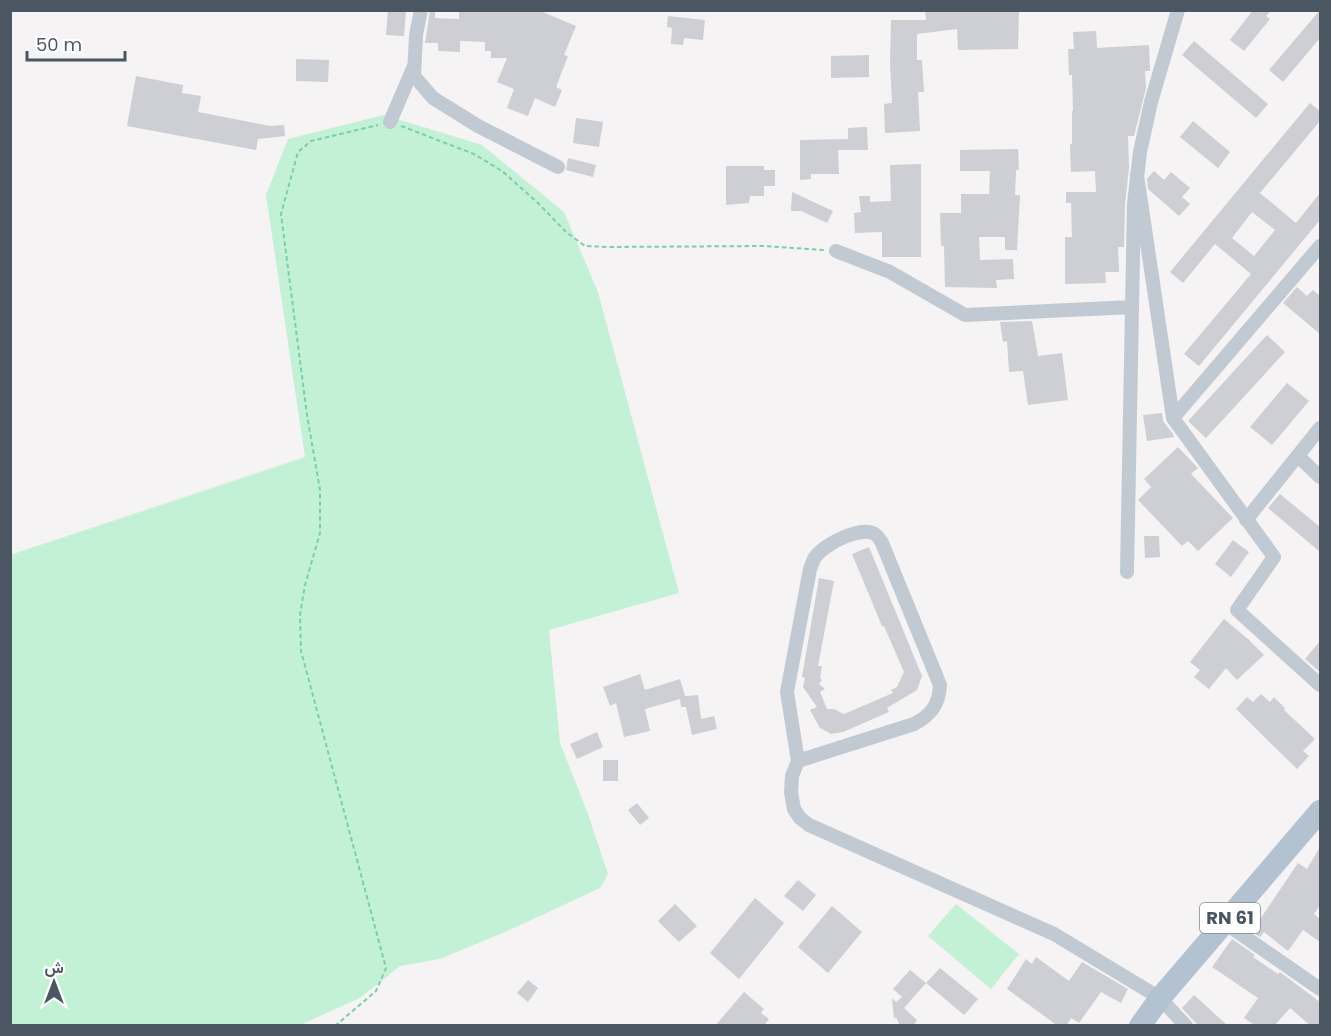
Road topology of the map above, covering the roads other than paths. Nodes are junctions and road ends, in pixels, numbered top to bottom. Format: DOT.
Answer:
graph roads {
  1 [pos="421,10"];
  2 [pos="1178,10"];
  3 [pos="414,64"];
  4 [pos="390,122"];
  5 [pos="558,167"];
  6 [pos="1137,175"];
  7 [pos="1320,246"];
  8 [pos="836,251"];
  9 [pos="1132,307"];
  10 [pos="1173,418"];
  11 [pos="1320,428"];
  12 [pos="1298,456"];
  13 [pos="1320,477"];
  14 [pos="1246,520"];
  15 [pos="1126,572"];
  16 [pos="1320,685"];
  17 [pos="798,761"];
  18 [pos="1320,811"];
  19 [pos="1225,923"];
  20 [pos="1320,989"];
  21 [pos="1160,998"];
  22 [pos="1140,1026"];
  23 [pos="1186,1026"];
  1 -- 3 [label="street"];
  2 -- 6 [label="street"];
  3 -- 4 [label="street"];
  3 -- 5 [label="street"];
  6 -- 9 [label="street"];
  6 -- 10 [label="street"];
  7 -- 10 [label="street"];
  8 -- 9 [label="street"];
  9 -- 15 [label="street"];
  10 -- 14 [label="street"];
  11 -- 12 [label="street"];
  12 -- 13 [label="street"];
  12 -- 14 [label="street"];
  14 -- 16 [label="street"];
  17 -- 17 [label="street"];
  17 -- 21 [label="street"];
  18 -- 19 [label="main road, RN 61"];
  19 -- 20 [label="street"];
  19 -- 21 [label="main road, RN 61"];
  21 -- 22 [label="main road, RN 61"];
  21 -- 23 [label="street"];
}
